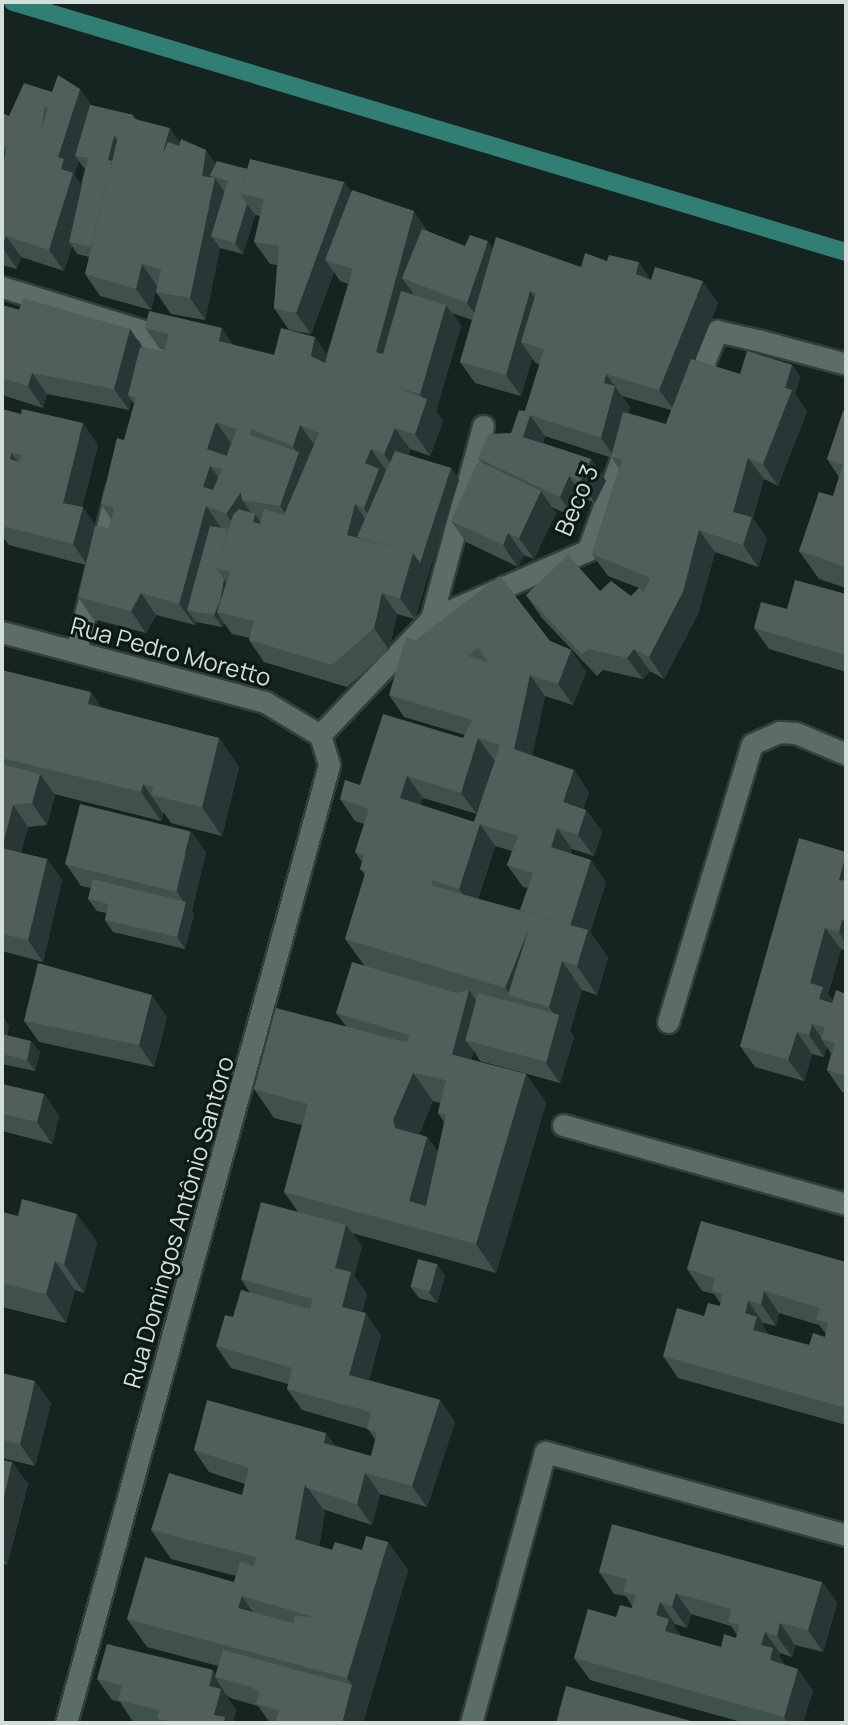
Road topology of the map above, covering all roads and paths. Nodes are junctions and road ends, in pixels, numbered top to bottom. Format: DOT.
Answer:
graph roads {
  1 [pos="2,287"];
  2 [pos="846,364"];
  3 [pos="139,400"];
  4 [pos="685,411"];
  5 [pos="483,426"];
  6 [pos="648,426"];
  7 [pos="123,466"];
  8 [pos="430,619"];
  9 [pos="2,632"];
  10 [pos="76,651"];
  11 [pos="320,735"];
  12 [pos="846,754"];
  13 [pos="668,1022"];
  14 [pos="563,1125"];
  15 [pos="846,1204"];
  16 [pos="846,1535"];
  17 [pos="66,1723"];
  18 [pos="471,1723"];
  1 -- 3 [label="street"];
  2 -- 4 [label="street"];
  5 -- 8 [label="street"];
  6 -- 8 [label="street, Beco 3"];
  7 -- 10 [label="street"];
  8 -- 11 [label="street, Beco 3"];
  9 -- 10 [label="street, Rua Pedro Moretto"];
  10 -- 11 [label="street, Rua Pedro Moretto"];
  11 -- 17 [label="street, Rua Domingos Antônio Santoro"];
  12 -- 13 [label="street"];
  14 -- 15 [label="street"];
  16 -- 18 [label="street"];
}
